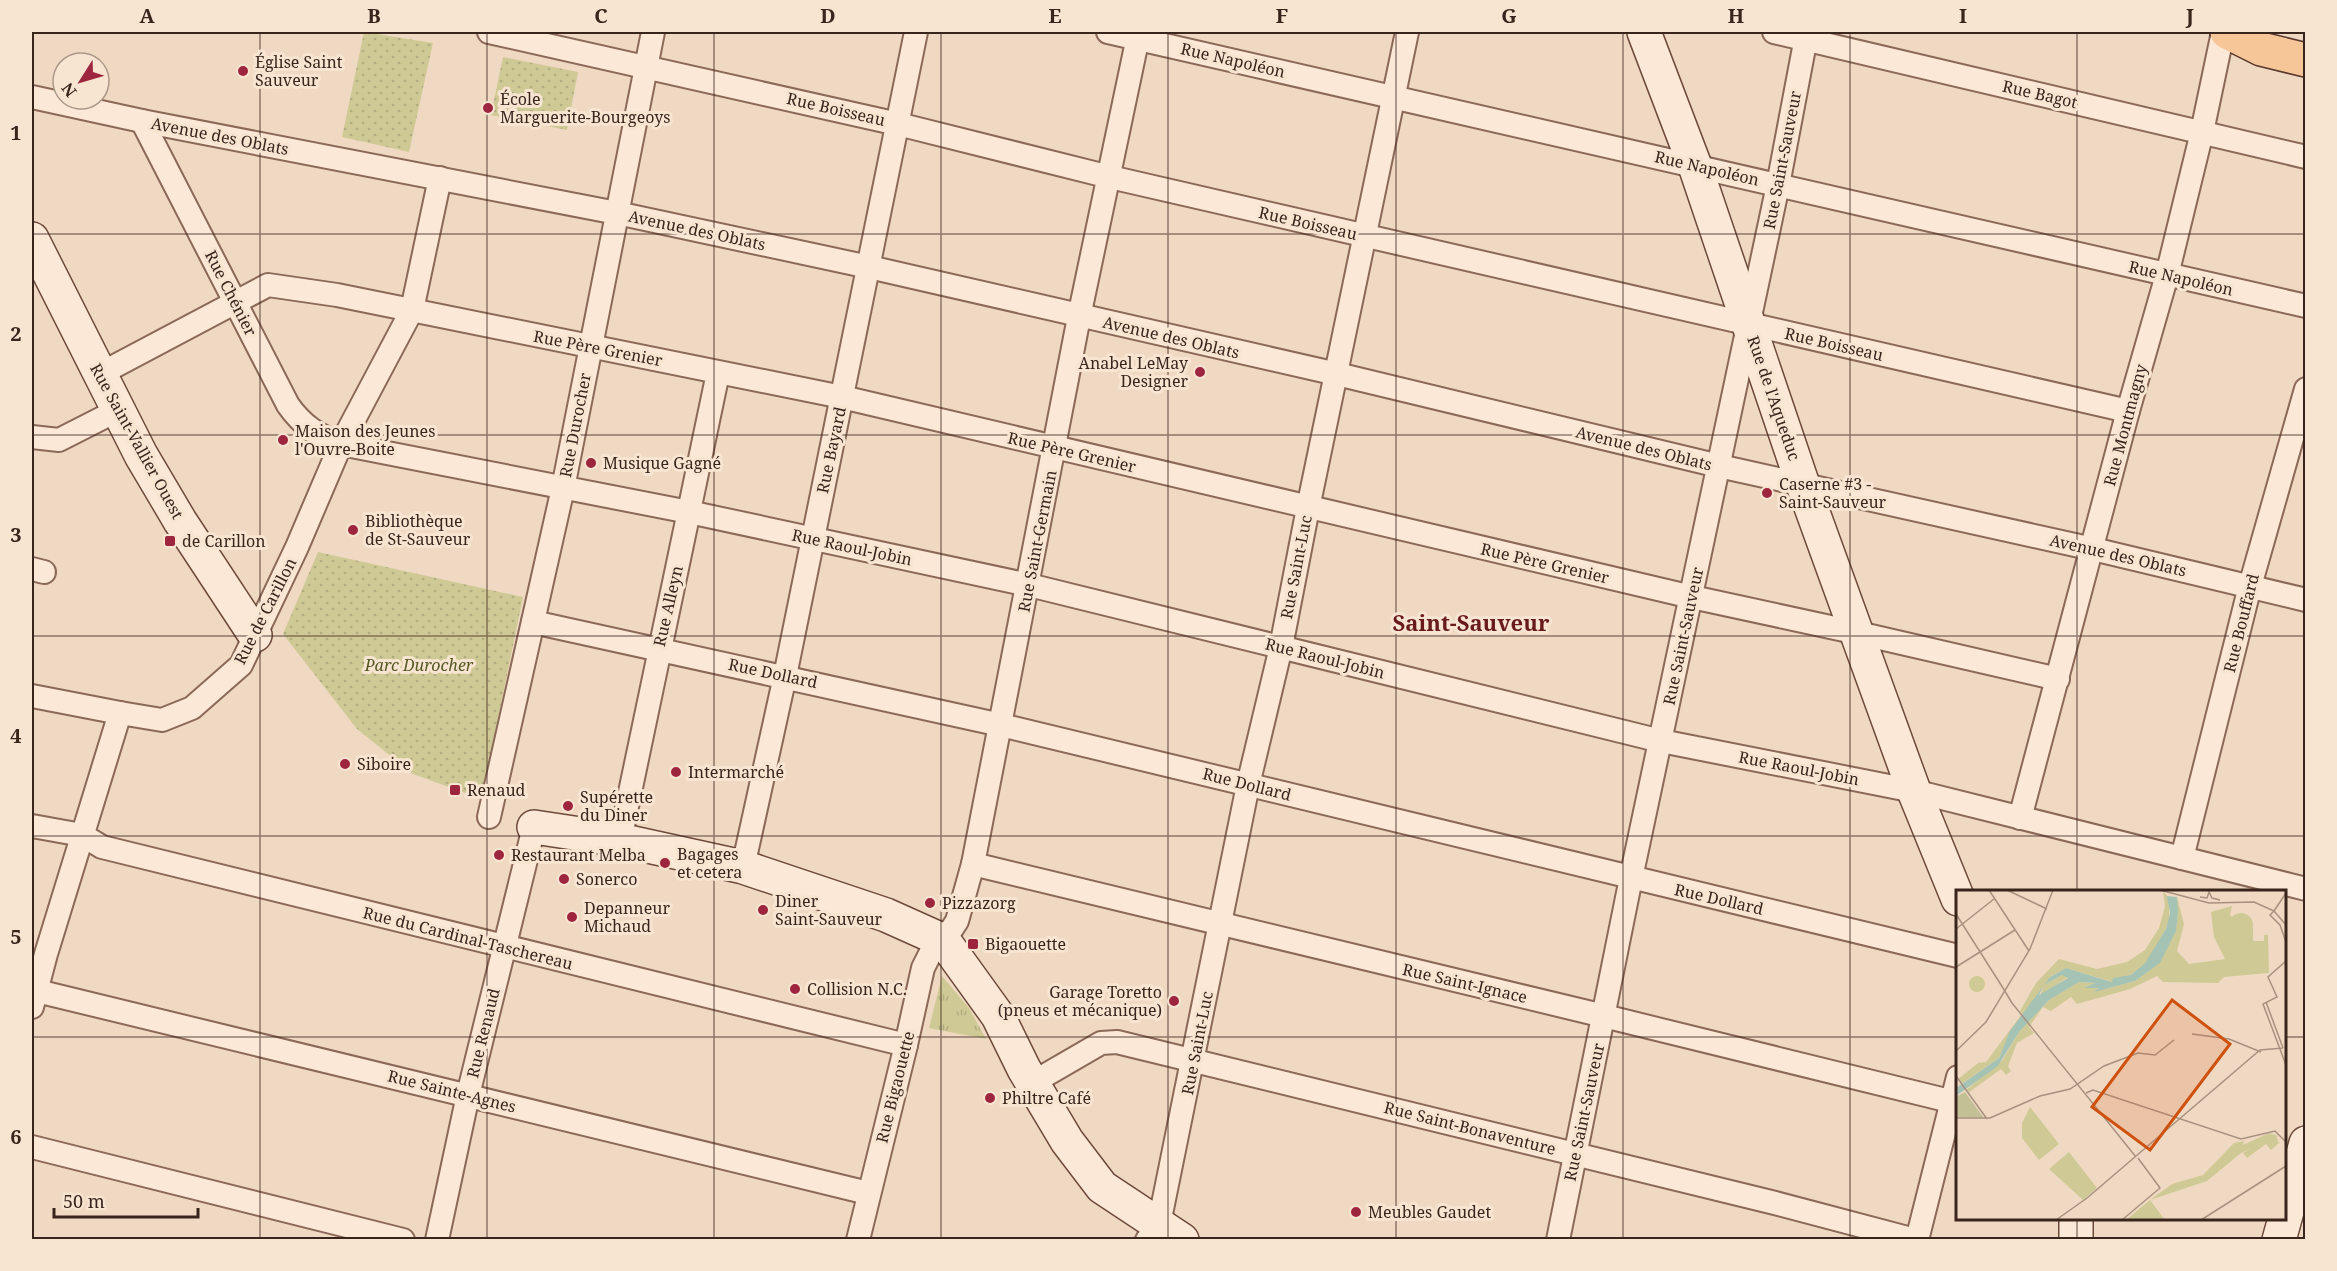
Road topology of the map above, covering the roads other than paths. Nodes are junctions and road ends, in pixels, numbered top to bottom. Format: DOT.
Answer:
graph roads {
  1 [pos="489,32"];
  2 [pos="653,32"];
  3 [pos="916,32"];
  4 [pos="1108,32"];
  5 [pos="1407,32"];
  6 [pos="1644,32"];
  7 [pos="1774,32"];
  8 [pos="2225,32"];
  9 [pos="1139,35"];
  10 [pos="1806,35"];
  11 [pos="2306,60"];
  12 [pos="646,65"];
  13 [pos="1394,96"];
  14 [pos="32,97"];
  15 [pos="142,121"];
  16 [pos="898,124"];
  17 [pos="2202,132"];
  18 [pos="2306,157"];
  19 [pos="1695,166"];
  20 [pos="1110,177"];
  21 [pos="440,178"];
  22 [pos="1778,185"];
  23 [pos="617,213"];
  24 [pos="1364,236"];
  25 [pos="32,239"];
  26 [pos="869,267"];
  27 [pos="2168,275"];
  28 [pos="236,304"];
  29 [pos="2306,306"];
  30 [pos="412,310"];
  31 [pos="1079,317"];
  32 [pos="1749,325"];
  33 [pos="591,348"];
  34 [pos="718,373"];
  35 [pos="100,374"];
  36 [pos="1337,374"];
  37 [pos="2306,389"];
  38 [pos="842,397"];
  39 [pos="118,410"];
  40 [pos="2128,411"];
  41 [pos="32,437"];
  42 [pos="341,444"];
  43 [pos="1054,448"];
  44 [pos="1719,466"];
  45 [pos="1803,485"];
  46 [pos="563,488"];
  47 [pos="1308,508"];
  48 [pos="689,512"];
  49 [pos="812,538"];
  50 [pos="2093,549"];
  51 [pos="1029,585"];
  52 [pos="2250,586"];
  53 [pos="1692,597"];
  54 [pos="2306,600"];
  55 [pos="533,622"];
  56 [pos="1858,633"];
  57 [pos="255,635"];
  58 [pos="1281,647"];
  59 [pos="658,649"];
  60 [pos="785,676"];
  61 [pos="2058,680"];
  62 [pos="32,696"];
  63 [pos="120,713"];
  64 [pos="1001,725"];
  65 [pos="1661,741"];
  66 [pos="1248,784"];
  67 [pos="1914,791"];
  68 [pos="489,817"];
  69 [pos="2020,818"];
  70 [pos="32,826"];
  71 [pos="534,827"];
  72 [pos="82,835"];
  73 [pos="620,840"];
  74 [pos="2182,858"];
  75 [pos="973,864"];
  76 [pos="743,867"];
  77 [pos="1631,878"];
  78 [pos="2306,889"];
  79 [pos="1956,894"];
  80 [pos="1220,925"];
  81 [pos="944,941"];
  82 [pos="504,947"];
  83 [pos="39,953"];
  84 [pos="1956,956"];
  85 [pos="34,999"];
  86 [pos="1604,1016"];
  87 [pos="906,1045"];
  88 [pos="1194,1060"];
  89 [pos="1032,1083"];
  90 [pos="468,1095"];
  91 [pos="1955,1103"];
  92 [pos="2306,1143"];
  93 [pos="32,1147"];
  94 [pos="1576,1154"];
  95 [pos="868,1193"];
  96 [pos="2286,1214"];
  97 [pos="2076,1220"];
  98 [pos="2284,1220"];
  99 [pos="1163,1234"];
  100 [pos="403,1239"];
  101 [pos="437,1239"];
  102 [pos="858,1239"];
  103 [pos="1558,1239"];
  104 [pos="1916,1239"];
  105 [pos="2076,1239"];
  106 [pos="2279,1239"];
  1 -- 12 [label="street, Rue Boisseau"];
  2 -- 12 [label="street, Rue Durocher"];
  3 -- 16 [label="street, Rue Bayard"];
  4 -- 9 [label="street, Rue Napoléon"];
  5 -- 13 [label="street, Rue Saint-Luc"];
  6 -- 19 [label="street, Rue de l'Aqueduc"];
  7 -- 10 [label="street, Rue Bagot"];
  8 -- 11 [label="main road"];
  8 -- 17 [label="street, Rue Montmagny"];
  9 -- 13 [label="street, Rue Napoléon"];
  9 -- 20 [label="street, Rue Saint-Germain"];
  10 -- 17 [label="street, Rue Bagot"];
  10 -- 22 [label="street, Rue Saint-Sauveur"];
  12 -- 16 [label="street, Rue Boisseau"];
  12 -- 23 [label="street, Rue Durocher"];
  13 -- 19 [label="street, Rue Napoléon"];
  13 -- 24 [label="street, Rue Saint-Luc"];
  14 -- 15 [label="street, Avenue des Oblats"];
  15 -- 21 [label="street, Avenue des Oblats"];
  15 -- 28 [label="street, Rue Chénier"];
  16 -- 20 [label="street, Rue Boisseau"];
  16 -- 26 [label="street, Rue Bayard"];
  17 -- 18 [label="street, Rue Bagot"];
  17 -- 27 [label="street, Rue Montmagny"];
  19 -- 22 [label="street, Rue Napoléon"];
  19 -- 32 [label="street, Rue de l'Aqueduc"];
  20 -- 24 [label="street, Rue Boisseau"];
  20 -- 31 [label="street, Rue Saint-Germain"];
  21 -- 23 [label="street, Avenue des Oblats"];
  21 -- 30 [label="street, Rue de Carillon"];
  22 -- 27 [label="street, Rue Napoléon"];
  22 -- 32 [label="street, Rue Saint-Sauveur"];
  23 -- 26 [label="street, Avenue des Oblats"];
  23 -- 33 [label="street, Rue Durocher"];
  24 -- 32 [label="street, Rue Boisseau"];
  24 -- 36 [label="street, Rue Saint-Luc"];
  25 -- 35 [label="street, Rue Saint-Vallier Ouest"];
  26 -- 31 [label="street, Avenue des Oblats"];
  26 -- 38 [label="street, Rue Bayard"];
  27 -- 29 [label="street, Rue Napoléon"];
  27 -- 40 [label="street, Rue Montmagny"];
  28 -- 30 [label="street, Rue Père Grenier"];
  28 -- 35 [label="street, Rue Père Grenier"];
  28 -- 42 [label="street, Rue Chénier"];
  30 -- 33 [label="street, Rue Père Grenier"];
  30 -- 42 [label="street, Rue de Carillon"];
  31 -- 36 [label="street, Avenue des Oblats"];
  31 -- 43 [label="street, Rue Saint-Germain"];
  32 -- 40 [label="street, Rue Boisseau"];
  32 -- 44 [label="street, Rue Saint-Sauveur"];
  32 -- 45 [label="street, Rue de l'Aqueduc"];
  33 -- 34 [label="street, Rue Père Grenier"];
  33 -- 46 [label="street, Rue Durocher"];
  34 -- 38 [label="street, Rue Père Grenier"];
  34 -- 48 [label="street, Rue Alleyn"];
  35 -- 39 [label="street, Rue Saint-Vallier Ouest"];
  36 -- 44 [label="street, Avenue des Oblats"];
  36 -- 47 [label="street, Rue Saint-Luc"];
  37 -- 52 [label="street, Rue Bouffard"];
  38 -- 43 [label="street, Rue Père Grenier"];
  38 -- 49 [label="street, Rue Bayard"];
  39 -- 41 [label="street"];
  39 -- 57 [label="street, Rue Saint-Vallier Ouest"];
  40 -- 50 [label="street, Rue Montmagny"];
  42 -- 46 [label="street, Rue Raoul-Jobin"];
  42 -- 57 [label="street, Rue de Carillon"];
  43 -- 47 [label="street, Rue Père Grenier"];
  43 -- 51 [label="street, Rue Saint-Germain"];
  44 -- 45 [label="street, Avenue des Oblats"];
  44 -- 53 [label="street, Rue Saint-Sauveur"];
  45 -- 50 [label="street, Avenue des Oblats"];
  45 -- 56 [label="street, Rue de l'Aqueduc"];
  46 -- 48 [label="street, Rue Raoul-Jobin"];
  46 -- 55 [label="street, Rue Durocher"];
  47 -- 53 [label="street, Rue Père Grenier"];
  47 -- 58 [label="street, Rue Saint-Luc"];
  48 -- 49 [label="street, Rue Raoul-Jobin"];
  48 -- 59 [label="street, Rue Alleyn"];
  49 -- 51 [label="street, Rue Raoul-Jobin"];
  49 -- 60 [label="street, Rue Bayard"];
  50 -- 52 [label="street, Avenue des Oblats"];
  50 -- 61 [label="street, Rue Montmagny"];
  51 -- 58 [label="street, Rue Raoul-Jobin"];
  51 -- 64 [label="street, Rue Saint-Germain"];
  52 -- 54 [label="street, Avenue des Oblats"];
  52 -- 74 [label="street, Rue Bouffard"];
  53 -- 56 [label="street, Rue Père Grenier"];
  53 -- 65 [label="street, Rue Saint-Sauveur"];
  55 -- 59 [label="street, Rue Dollard"];
  55 -- 68 [label="street, Rue Durocher"];
  56 -- 61 [label="street, Rue Père Grenier"];
  56 -- 67 [label="street, Rue de l'Aqueduc"];
  57 -- 63 [label="street, Rue de Carillon"];
  58 -- 65 [label="street, Rue Raoul-Jobin"];
  58 -- 66 [label="street, Rue Saint-Luc"];
  59 -- 60 [label="street, Rue Dollard"];
  59 -- 73 [label="street, Rue Alleyn"];
  60 -- 64 [label="street, Rue Dollard"];
  60 -- 76 [label="street, Rue Bayard"];
  61 -- 69 [label="street, Rue Montmagny"];
  62 -- 63 [label="street, Rue de Carillon"];
  63 -- 72 [label="street"];
  64 -- 66 [label="street, Rue Dollard"];
  64 -- 75 [label="street, Rue Saint-Germain"];
  65 -- 67 [label="street, Rue Raoul-Jobin"];
  65 -- 77 [label="street, Rue Saint-Sauveur"];
  66 -- 77 [label="street, Rue Dollard"];
  66 -- 80 [label="street, Rue Saint-Luc"];
  67 -- 69 [label="street, Rue Raoul-Jobin"];
  67 -- 79 [label="street, Rue de l'Aqueduc"];
  69 -- 74 [label="street, Rue Raoul-Jobin"];
  70 -- 72 [label="street, Rue du Cardinal-Taschereau"];
  71 -- 73 [label="street"];
  71 -- 82 [label="street, Rue Renaud"];
  72 -- 82 [label="street, Rue du Cardinal-Taschereau"];
  72 -- 83 [label="street"];
  73 -- 76 [label="street"];
  74 -- 78 [label="street, Rue Raoul-Jobin"];
  75 -- 80 [label="street, Rue Saint-Ignace"];
  75 -- 81 [label="street, Rue Saint-Germain"];
  76 -- 81 [label="street"];
  77 -- 84 [label="street, Rue Dollard"];
  77 -- 86 [label="street, Rue Saint-Sauveur"];
  80 -- 86 [label="street, Rue Saint-Ignace"];
  80 -- 88 [label="street, Rue Saint-Luc"];
  81 -- 87 [label="street, Rue Bigaouette"];
  81 -- 89 [label="street"];
  82 -- 87 [label="street, Rue du Cardinal-Taschereau"];
  82 -- 90 [label="street, Rue Renaud"];
  83 -- 85 [label="street"];
  85 -- 90 [label="street, Rue Sainte-Agnes"];
  86 -- 91 [label="street, Rue Saint-Ignace"];
  86 -- 94 [label="street, Rue Saint-Sauveur"];
  87 -- 95 [label="street, Rue Bigaouette"];
  88 -- 89 [label="street, Rue Saint-Bonaventure"];
  88 -- 94 [label="street, Rue Saint-Bonaventure"];
  88 -- 99 [label="street, Rue Saint-Luc"];
  89 -- 99 [label="street"];
  90 -- 95 [label="street, Rue Sainte-Agnes"];
  90 -- 101 [label="street, Rue Renaud"];
  91 -- 104 [label="street"];
  92 -- 96 [label="street"];
  93 -- 100 [label="street"];
  94 -- 103 [label="street, Rue Saint-Sauveur"];
  94 -- 104 [label="street, Rue Saint-Bonaventure"];
  95 -- 102 [label="street, Rue Bigaouette"];
  97 -- 105 [label="street"];
  98 -- 106 [label="street"];
}
